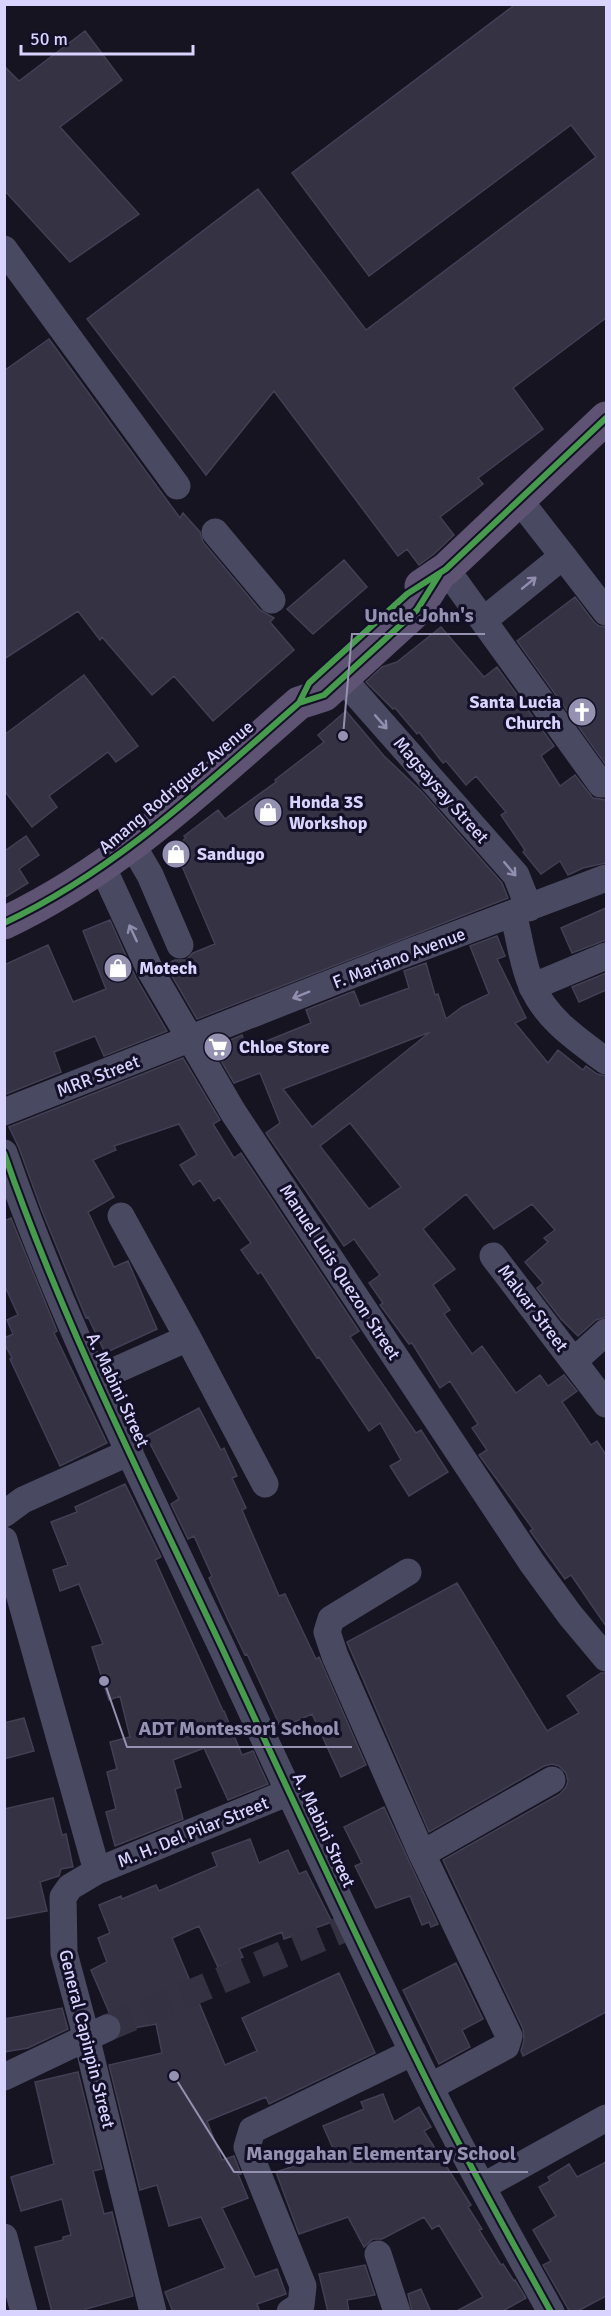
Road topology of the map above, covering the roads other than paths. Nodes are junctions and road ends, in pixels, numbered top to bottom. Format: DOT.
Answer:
graph roads {
  1 [pos="4,249"];
  2 [pos="606,418"];
  3 [pos="177,486"];
  4 [pos="520,501"];
  5 [pos="215,532"];
  6 [pos="563,556"];
  7 [pos="442,572"];
  8 [pos="272,600"];
  9 [pos="606,612"];
  10 [pos="484,620"];
  11 [pos="342,678"];
  12 [pos="299,703"];
  13 [pos="606,784"];
  14 [pos="133,846"];
  15 [pos="103,868"];
  16 [pos="606,878"];
  17 [pos="521,911"];
  18 [pos="4,923"];
  19 [pos="180,945"];
  20 [pos="606,956"];
  21 [pos="532,987"];
  22 [pos="192,1039"];
  23 [pos="606,1061"];
  24 [pos="4,1112"];
  25 [pos="4,1153"];
  26 [pos="121,1216"];
  27 [pos="493,1256"];
  28 [pos="606,1332"];
  29 [pos="188,1338"];
  30 [pos="573,1361"];
  31 [pos="96,1379"];
  32 [pos="606,1404"];
  33 [pos="130,1452"];
  34 [pos="265,1484"];
  35 [pos="4,1515"];
  36 [pos="4,1540"];
  37 [pos="408,1572"];
  38 [pos="606,1658"];
  39 [pos="552,1780"];
  40 [pos="289,1792"];
  41 [pos="422,1854"];
  42 [pos="97,1871"];
  43 [pos="97,2032"];
  44 [pos="413,2052"];
  45 [pos="4,2077"];
  46 [pos="430,2087"];
  47 [pos="606,2118"];
  48 [pos="482,2187"];
  49 [pos="4,2237"];
  50 [pos="378,2254"];
  51 [pos="24,2312"];
  52 [pos="153,2312"];
  53 [pos="290,2312"];
  54 [pos="397,2312"];
  55 [pos="551,2312"];
  1 -- 3 [label="street"];
  2 -- 4 [label="main road, Amang Rodriguez Avenue"];
  4 -- 6 [label="street"];
  4 -- 7 [label="main road, Amang Rodriguez Avenue"];
  5 -- 8 [label="street"];
  6 -- 9 [label="street"];
  10 -- 6 [label="street, one-way"];
  7 -- 10 [label="street"];
  7 -- 11 [label="main road, Amang Rodriguez Avenue"];
  7 -- 12 [label="main road, Amang Rodriguez Avenue"];
  10 -- 13 [label="street"];
  11 -- 12 [label="main road, Amang Rodriguez Avenue"];
  11 -- 17 [label="street, Magsaysay Street, one-way"];
  12 -- 14 [label="main road, Amang Rodriguez Avenue"];
  14 -- 15 [label="main road, Amang Rodriguez Avenue"];
  14 -- 19 [label="street"];
  15 -- 18 [label="main road, Amang Rodriguez Avenue"];
  22 -- 15 [label="street, Manuel Luis Quezon Street, one-way"];
  16 -- 17 [label="street, F. Mariano Avenue"];
  17 -- 21 [label="street, Magsaysay Street"];
  17 -- 22 [label="street, F. Mariano Avenue, one-way"];
  20 -- 21 [label="street"];
  21 -- 23 [label="street, Magsaysay Street"];
  22 -- 24 [label="street, MRR Street"];
  22 -- 38 [label="street, Manuel Luis Quezon Street"];
  25 -- 31 [label="street, A. Mabini Street"];
  26 -- 29 [label="street"];
  27 -- 30 [label="street, Malvar Street"];
  28 -- 30 [label="street, Malvar Street"];
  29 -- 31 [label="street"];
  29 -- 34 [label="street"];
  30 -- 32 [label="street, Malvar Street"];
  31 -- 33 [label="street, A. Mabini Street"];
  33 -- 35 [label="street"];
  33 -- 40 [label="street, A. Mabini Street"];
  36 -- 42 [label="street"];
  37 -- 41 [label="street"];
  39 -- 41 [label="street"];
  40 -- 42 [label="street, M. H. Del Pilar Street"];
  40 -- 44 [label="street, A. Mabini Street"];
  41 -- 46 [label="street"];
  42 -- 43 [label="street, General Capinpin Street"];
  43 -- 45 [label="street"];
  43 -- 52 [label="street, General Capinpin Street"];
  44 -- 46 [label="street, A. Mabini Street"];
  44 -- 53 [label="street"];
  46 -- 48 [label="street, A. Mabini Street"];
  47 -- 48 [label="street"];
  48 -- 55 [label="street, A. Mabini Street"];
  49 -- 51 [label="street"];
  50 -- 54 [label="street"];
}
